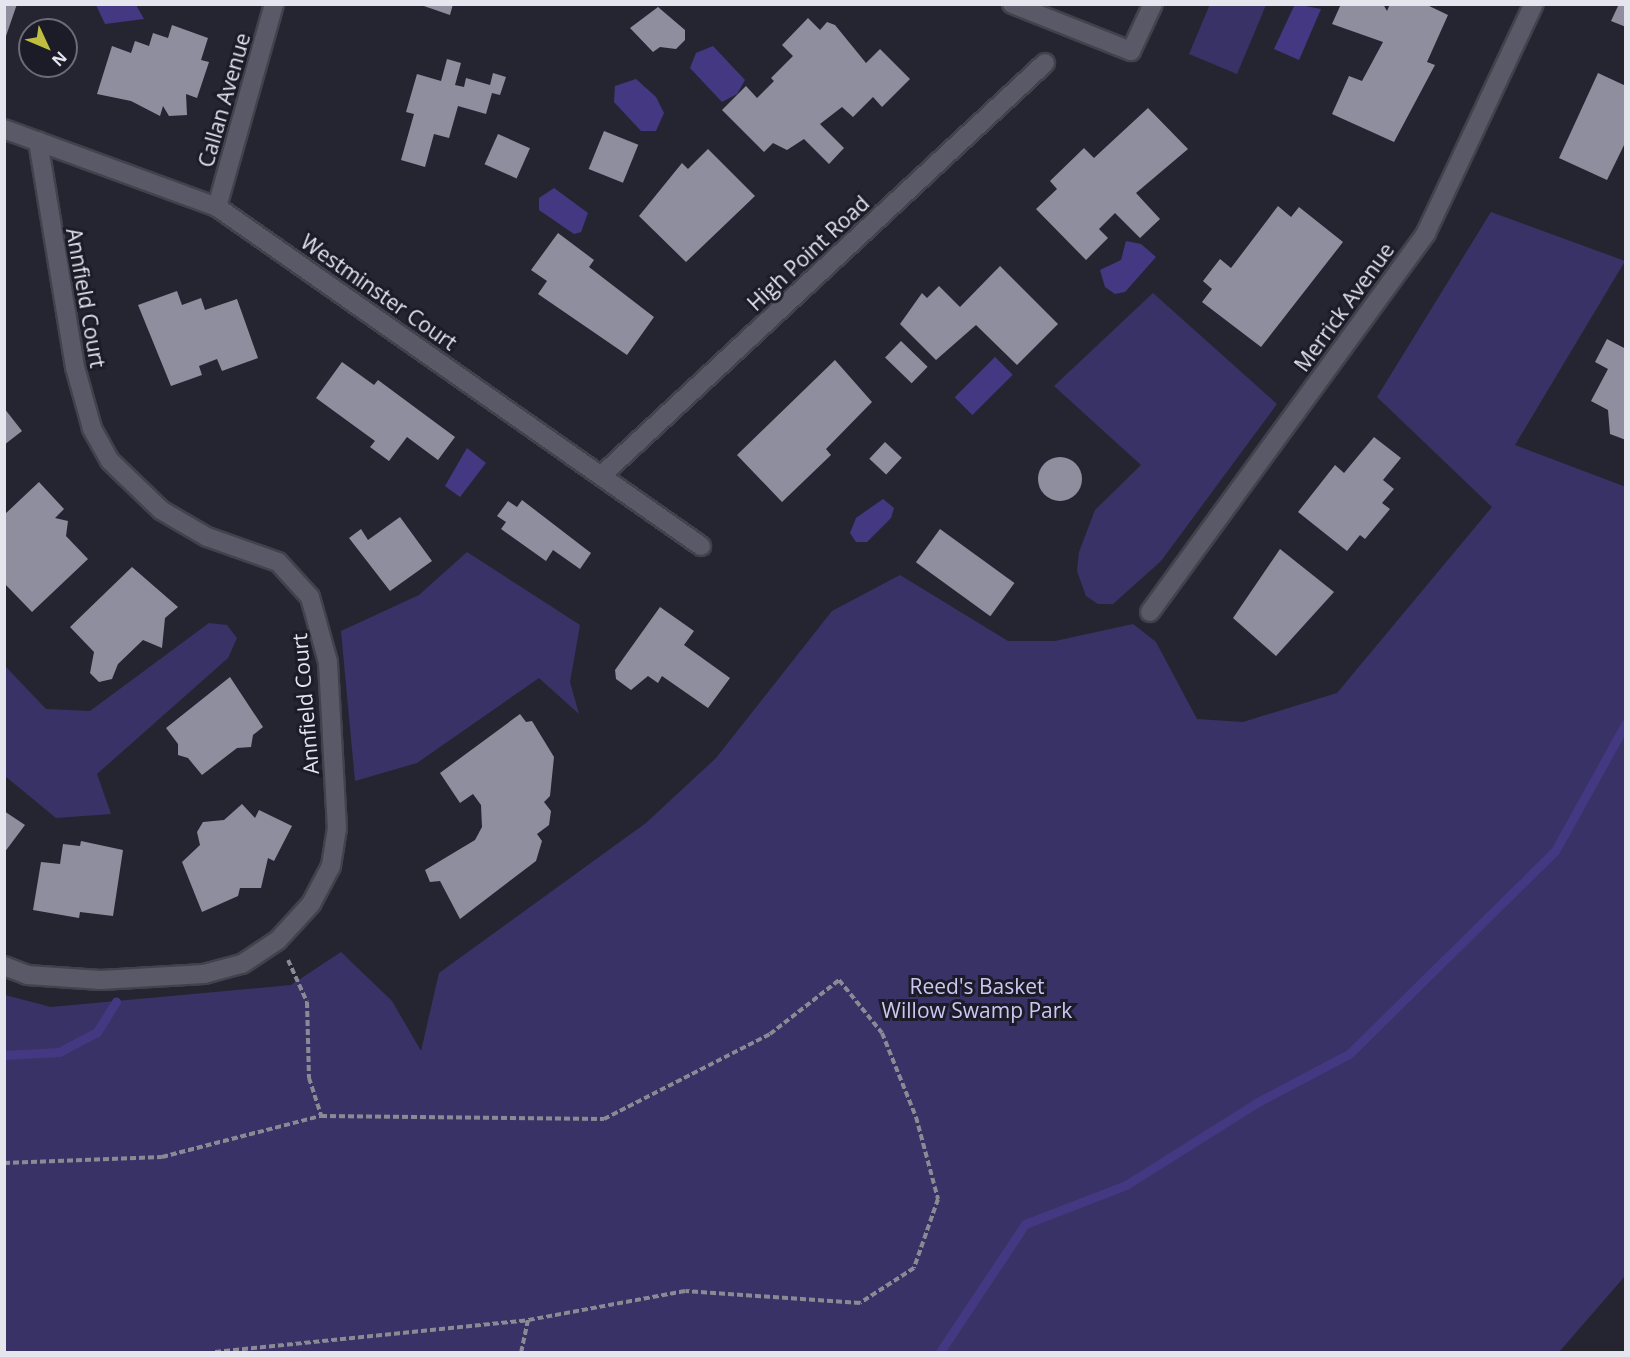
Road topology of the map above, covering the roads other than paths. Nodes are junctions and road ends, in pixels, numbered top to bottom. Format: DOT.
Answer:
graph roads {
  1 [pos="274,4"];
  2 [pos="1012,4"];
  3 [pos="1153,4"];
  4 [pos="1534,4"];
  5 [pos="1044,63"];
  6 [pos="4,129"];
  7 [pos="38,141"];
  8 [pos="217,207"];
  9 [pos="602,475"];
  10 [pos="701,546"];
  11 [pos="1150,612"];
  12 [pos="4,966"];
  1 -- 8 [label="street, Callan Avenue"];
  2 -- 3 [label="street"];
  4 -- 11 [label="street, Merrick Avenue"];
  5 -- 9 [label="street, High Point Road"];
  6 -- 7 [label="street, Westminster Court"];
  7 -- 8 [label="street, Westminster Court"];
  7 -- 12 [label="street, Annfield Court"];
  8 -- 9 [label="street, Westminster Court"];
  9 -- 10 [label="street, Westminster Court"];
}
